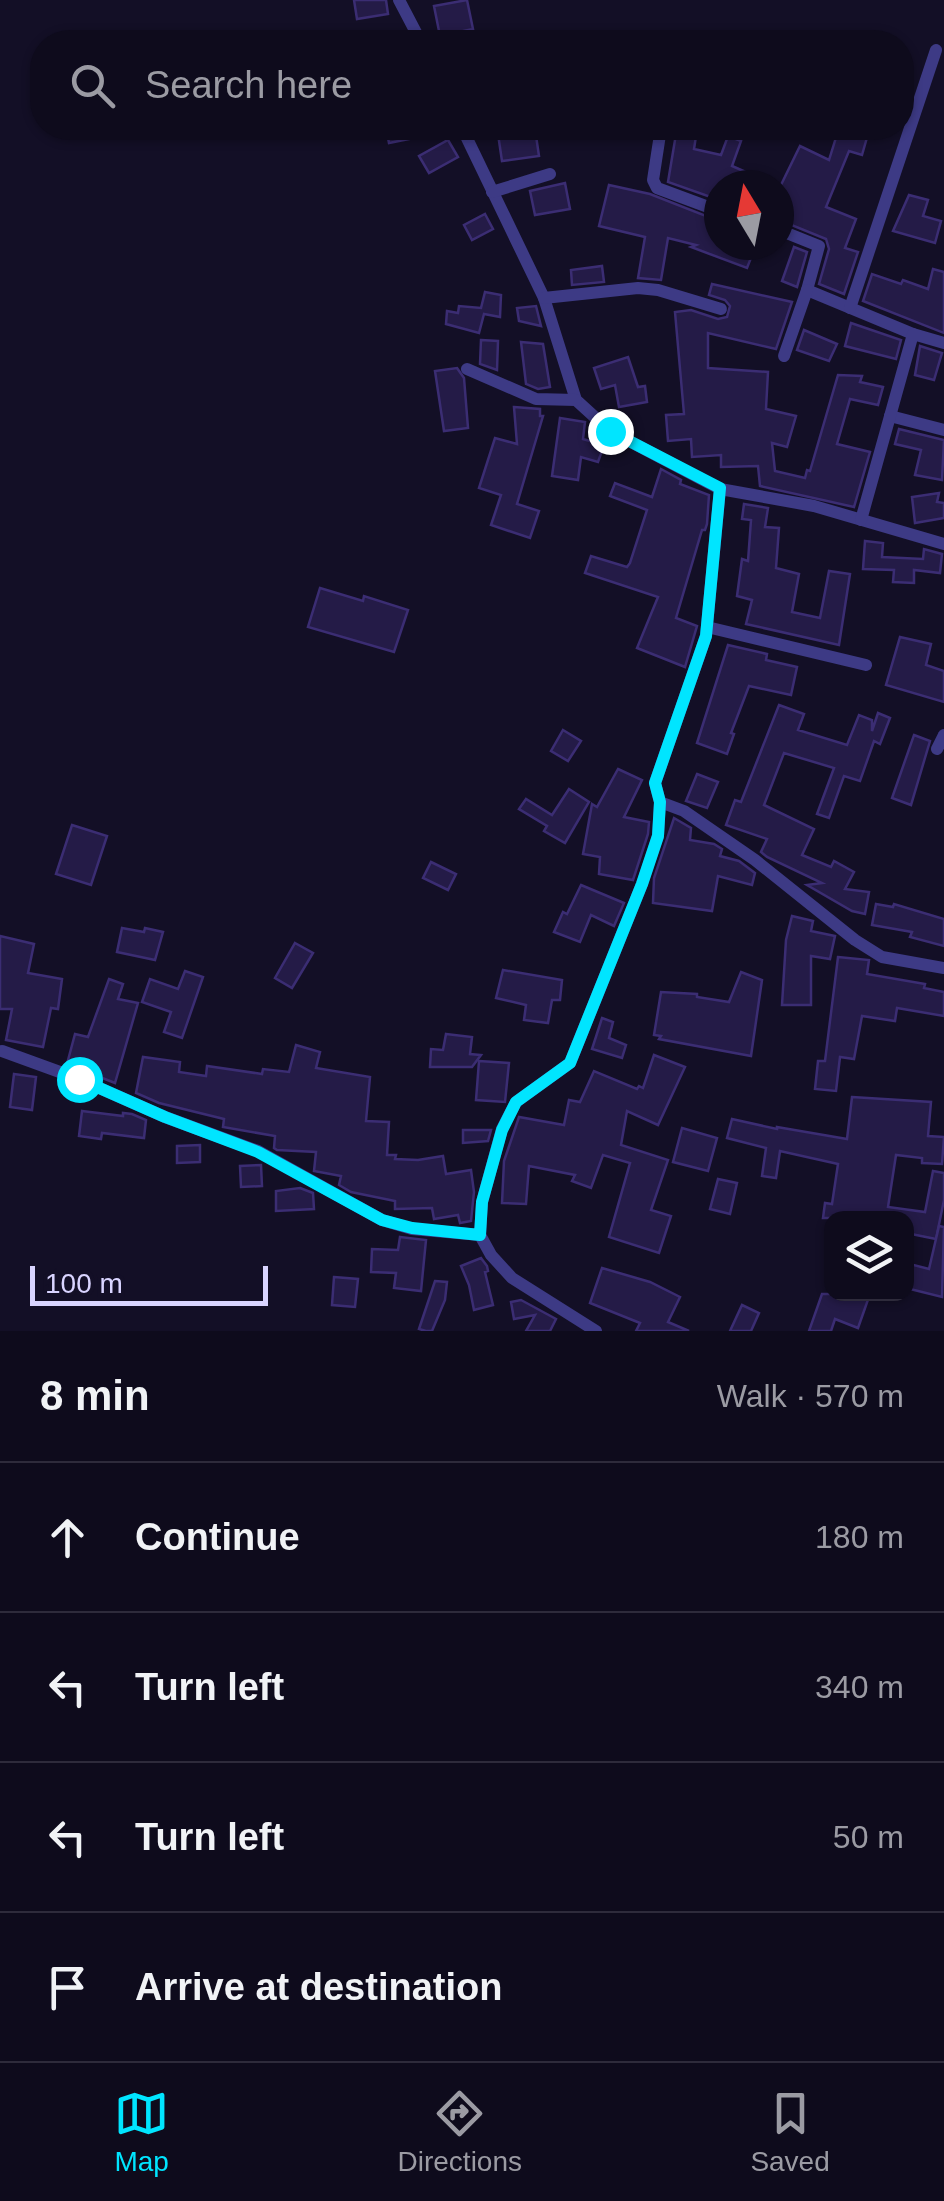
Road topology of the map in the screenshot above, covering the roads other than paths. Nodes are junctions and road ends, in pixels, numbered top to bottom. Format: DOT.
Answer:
graph roads {
  1 [pos="398,0"];
  2 [pos="414,30"];
  3 [pos="936,50"];
  4 [pos="914,116"];
  5 [pos="468,140"];
  6 [pos="659,140"];
  7 [pos="906,140"];
  8 [pos="550,174"];
  9 [pos="492,192"];
  10 [pos="704,206"];
  11 [pos="794,236"];
  12 [pos="808,290"];
  13 [pos="544,298"];
  14 [pos="850,308"];
  15 [pos="721,309"];
  16 [pos="912,334"];
  17 [pos="944,343"];
  18 [pos="784,356"];
  19 [pos="467,369"];
  20 [pos="576,400"];
  21 [pos="890,416"];
  22 [pos="944,430"];
  23 [pos="720,488"];
  24 [pos="861,520"];
  25 [pos="944,544"];
  26 [pos="706,627"];
  27 [pos="866,666"];
  28 [pos="944,735"];
  29 [pos="938,749"];
  30 [pos="660,802"];
  31 [pos="944,968"];
  32 [pos="2,1051"];
  33 [pos="480,1235"];
  34 [pos="596,1331"];
  1 -- 2 [label="street"];
  3 -- 4 [label="street"];
  5 -- 9 [label="street"];
  6 -- 10 [label="street"];
  7 -- 14 [label="street"];
  8 -- 9 [label="street"];
  9 -- 13 [label="street"];
  11 -- 12 [label="street"];
  12 -- 14 [label="street"];
  12 -- 18 [label="street"];
  13 -- 15 [label="street"];
  13 -- 20 [label="street"];
  14 -- 16 [label="street"];
  16 -- 17 [label="street"];
  16 -- 21 [label="street"];
  19 -- 20 [label="street"];
  20 -- 23 [label="street"];
  21 -- 22 [label="street"];
  21 -- 24 [label="street"];
  23 -- 24 [label="street"];
  23 -- 26 [label="street"];
  24 -- 25 [label="street"];
  26 -- 27 [label="street"];
  26 -- 30 [label="street"];
  28 -- 29 [label="street"];
  30 -- 31 [label="street"];
  30 -- 33 [label="street"];
  32 -- 33 [label="street"];
  33 -- 34 [label="street"];
}
